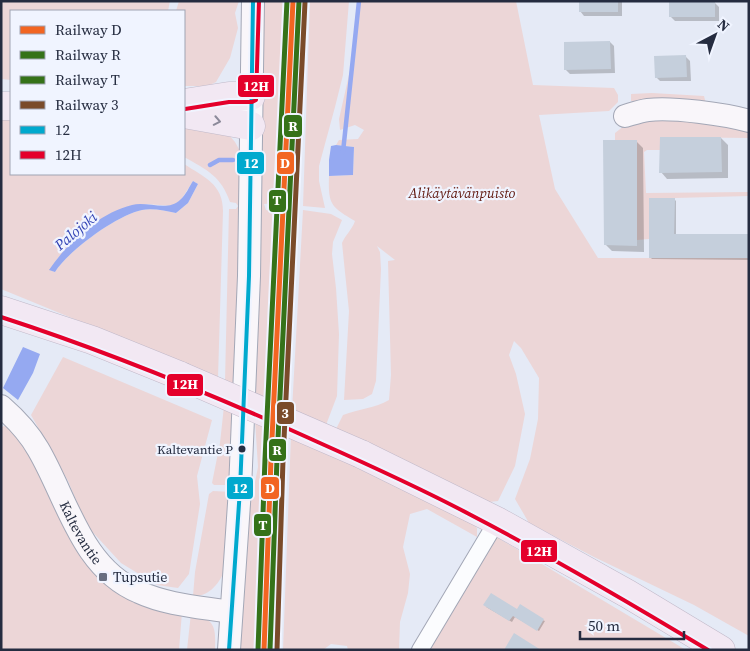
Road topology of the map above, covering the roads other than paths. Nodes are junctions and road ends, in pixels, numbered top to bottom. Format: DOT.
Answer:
graph roads {
  1 [pos="253,1"];
  2 [pos="251,96"];
  3 [pos="185,103"];
  4 [pos="185,114"];
  5 [pos="625,116"];
  6 [pos="749,121"];
  7 [pos="251,126"];
  8 [pos="1,310"];
  9 [pos="1,406"];
  10 [pos="497,521"];
  11 [pos="231,612"];
  12 [pos="229,650"];
  13 [pos="420,650"];
  14 [pos="721,650"];
  1 -- 2 [label="street"];
  2 -- 3 [label="highway"];
  2 -- 7 [label="street"];
  4 -- 7 [label="highway, one-way"];
  5 -- 6 [label="street"];
  7 -- 11 [label="street"];
  8 -- 10 [label="highway, bridge"];
  9 -- 11 [label="street, Kaltevantie"];
  10 -- 13 [label="street"];
  10 -- 14 [label="highway"];
  11 -- 12 [label="street"];
}
